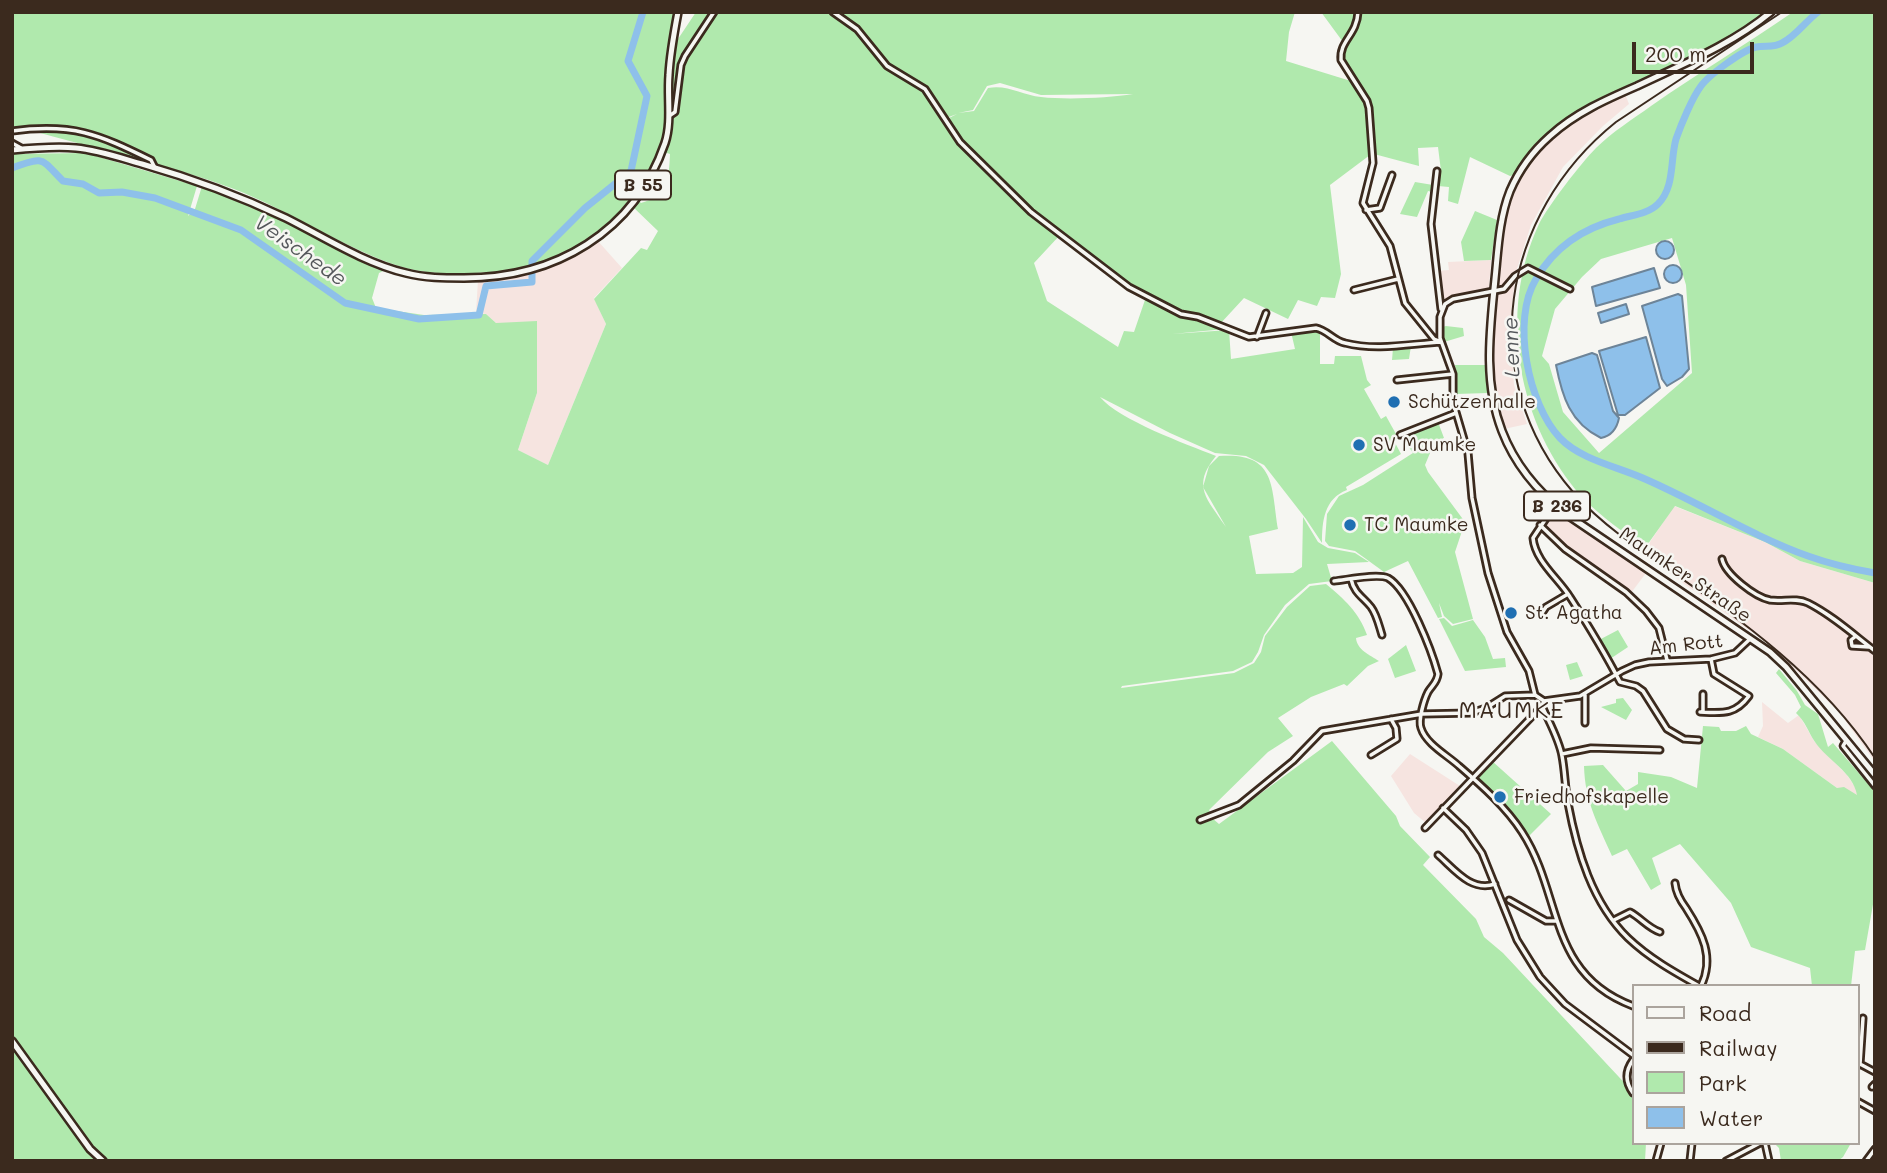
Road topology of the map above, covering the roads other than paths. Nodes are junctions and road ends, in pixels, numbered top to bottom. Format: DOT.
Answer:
graph roads {
  1 [pos="678,12"];
  2 [pos="714,12"];
  3 [pos="833,12"];
  4 [pos="1358,12"];
  5 [pos="1771,12"];
  6 [pos="668,116"];
  7 [pos="12,131"];
  8 [pos="12,143"];
  9 [pos="23,149"];
  10 [pos="12,150"];
  11 [pos="155,168"];
  12 [pos="1437,172"];
  13 [pos="1392,175"];
  14 [pos="1366,209"];
  15 [pos="1398,279"];
  16 [pos="1570,289"];
  17 [pos="1354,290"];
  18 [pos="1494,292"];
  19 [pos="1441,309"];
  20 [pos="1266,313"];
  21 [pos="1257,337"];
  22 [pos="1441,342"];
  23 [pos="1453,374"];
  24 [pos="1397,380"];
  25 [pos="1456,413"];
  26 [pos="1400,435"];
  27 [pos="1555,505"];
  28 [pos="1541,526"];
  29 [pos="1722,559"];
  30 [pos="1351,579"];
  31 [pos="1334,581"];
  32 [pos="1568,594"];
  33 [pos="1542,613"];
  34 [pos="1382,635"];
  35 [pos="1856,636"];
  36 [pos="1750,639"];
  37 [pos="1869,647"];
  38 [pos="1875,652"];
  39 [pos="1711,659"];
  40 [pos="1667,661"];
  41 [pos="1616,675"];
  42 [pos="1703,694"];
  43 [pos="1535,695"];
  44 [pos="1585,695"];
  45 [pos="1543,704"];
  46 [pos="1422,714"];
  47 [pos="1391,719"];
  48 [pos="1586,723"];
  49 [pos="1699,740"];
  50 [pos="1846,741"];
  51 [pos="1660,750"];
  52 [pos="1562,754"];
  53 [pos="1371,755"];
  54 [pos="1875,775"];
  55 [pos="1471,778"];
  56 [pos="1875,786"];
  57 [pos="1443,808"];
  58 [pos="1200,820"];
  59 [pos="1424,828"];
  60 [pos="1438,855"];
  61 [pos="1675,883"];
  62 [pos="1495,884"];
  63 [pos="1509,900"];
  64 [pos="1614,920"];
  65 [pos="1556,921"];
  66 [pos="1660,932"];
  67 [pos="1697,984"];
  68 [pos="1701,984"];
  69 [pos="1632,1005"];
  70 [pos="1863,1018"];
  71 [pos="12,1041"];
  72 [pos="1632,1057"];
  73 [pos="1632,1060"];
  74 [pos="1859,1065"];
  75 [pos="1875,1072"];
  76 [pos="1632,1091"];
  77 [pos="1859,1102"];
  78 [pos="1875,1111"];
  79 [pos="1759,1145"];
  80 [pos="1875,1149"];
  81 [pos="103,1161"];
  82 [pos="1726,1161"];
  83 [pos="1866,1161"];
  1 -- 6 [label="main road, B 55"];
  2 -- 6 [label="street"];
  3 -- 21 [label="street"];
  4 -- 14 [label="street"];
  5 -- 18 [label="main road, Maumker Straße / B 236"];
  6 -- 11 [label="main road, B 55"];
  7 -- 11 [label="street"];
  8 -- 9 [label="street"];
  9 -- 10 [label="main road, B 55"];
  9 -- 11 [label="main road, B 55"];
  12 -- 19 [label="street"];
  13 -- 14 [label="street"];
  14 -- 15 [label="street"];
  15 -- 17 [label="street"];
  15 -- 22 [label="street"];
  16 -- 18 [label="street"];
  18 -- 19 [label="street"];
  18 -- 27 [label="main road, Maumker Straße / B 236"];
  19 -- 22 [label="street"];
  20 -- 21 [label="street"];
  21 -- 22 [label="street"];
  22 -- 23 [label="street"];
  23 -- 24 [label="street"];
  23 -- 25 [label="street"];
  25 -- 26 [label="street"];
  25 -- 43 [label="street"];
  27 -- 28 [label="street"];
  27 -- 36 [label="main road, Maumker Straße / B 236"];
  28 -- 32 [label="street"];
  28 -- 40 [label="street"];
  29 -- 35 [label="street"];
  30 -- 31 [label="street"];
  30 -- 34 [label="street"];
  30 -- 46 [label="street"];
  32 -- 33 [label="street"];
  32 -- 41 [label="street"];
  35 -- 37 [label="street"];
  35 -- 37 [label="street"];
  36 -- 39 [label="street, Am Rott"];
  36 -- 50 [label="main road, Maumker Straße / B 236"];
  37 -- 38 [label="street"];
  39 -- 40 [label="street, Am Rott"];
  39 -- 42 [label="street"];
  40 -- 41 [label="street, Am Rott"];
  41 -- 44 [label="street, Am Rott"];
  41 -- 49 [label="street"];
  43 -- 45 [label="street"];
  43 -- 46 [label="street"];
  44 -- 45 [label="street, Am Rott"];
  44 -- 48 [label="street"];
  45 -- 52 [label="street"];
  45 -- 55 [label="street"];
  46 -- 47 [label="street"];
  46 -- 55 [label="street"];
  47 -- 53 [label="street"];
  47 -- 58 [label="street"];
  50 -- 54 [label="main road, B 236"];
  50 -- 56 [label="street"];
  51 -- 52 [label="street"];
  52 -- 64 [label="street"];
  55 -- 57 [label="street"];
  55 -- 65 [label="street"];
  57 -- 59 [label="street"];
  57 -- 62 [label="street"];
  60 -- 62 [label="street"];
  61 -- 68 [label="street"];
  62 -- 72 [label="street"];
  63 -- 65 [label="street"];
  64 -- 66 [label="street"];
  64 -- 67 [label="street"];
  65 -- 69 [label="street"];
  70 -- 74 [label="street"];
  71 -- 81 [label="main road"];
  73 -- 76 [label="street"];
  74 -- 75 [label="street"];
  77 -- 78 [label="street"];
  79 -- 82 [label="street"];
  80 -- 83 [label="street"];
}
